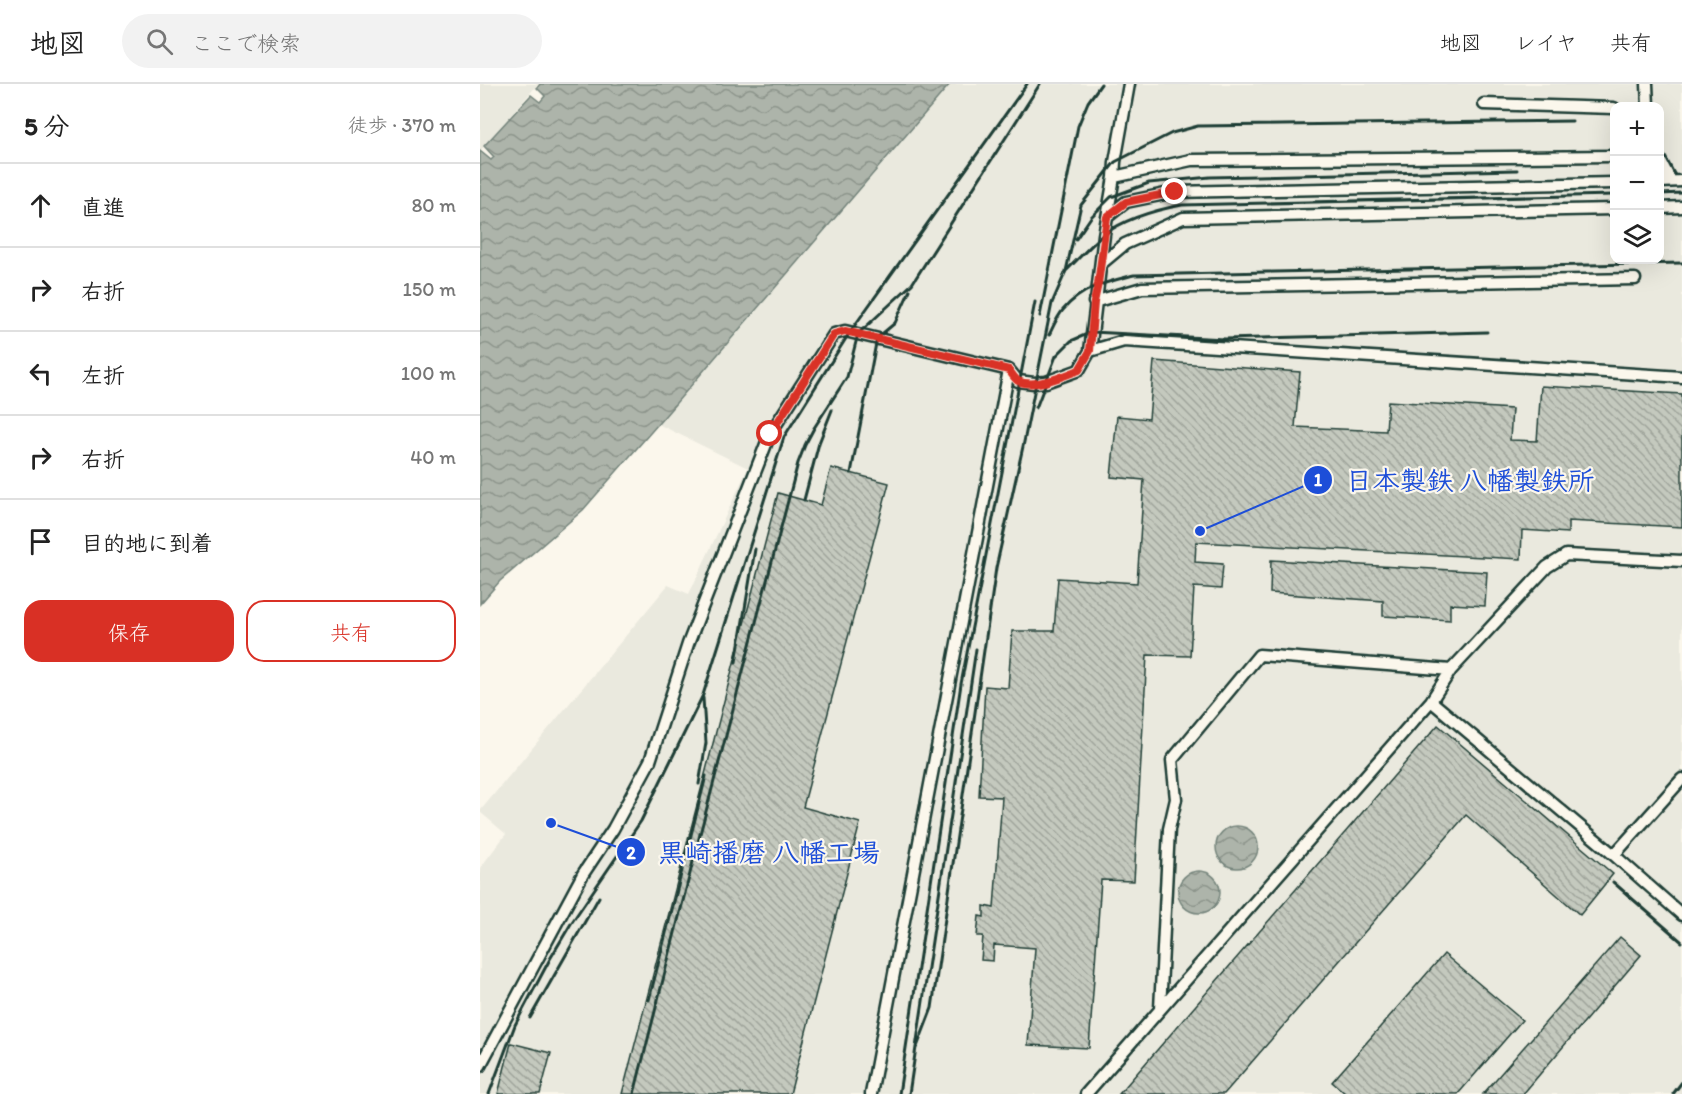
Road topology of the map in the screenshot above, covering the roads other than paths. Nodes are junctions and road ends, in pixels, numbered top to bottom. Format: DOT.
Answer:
graph roads {
  1 [pos="1647,84"];
  2 [pos="1130,85"];
  3 [pos="1648,102"];
  4 [pos="1484,104"];
  5 [pos="1610,108"];
  6 [pos="1610,156"];
  7 [pos="1664,166"];
  8 [pos="1114,177"];
  9 [pos="1677,181"];
  10 [pos="1610,183"];
  11 [pos="1682,207"];
  12 [pos="1610,208"];
  13 [pos="1664,208"];
  14 [pos="1107,217"];
  15 [pos="1101,264"];
  16 [pos="1635,279"];
  17 [pos="1094,302"];
  18 [pos="1090,351"];
  19 [pos="1009,370"];
  20 [pos="1682,377"];
  21 [pos="1682,561"];
  22 [pos="1451,670"];
  23 [pos="1431,701"];
  24 [pos="1682,778"];
  25 [pos="1614,855"];
  26 [pos="1682,915"];
  27 [pos="1160,1009"];
  28 [pos="480,1066"];
  29 [pos="872,1094"];
  30 [pos="1086,1094"];
  1 -- 3 [label="street"];
  2 -- 8 [label="street"];
  4 -- 5 [label="street"];
  6 -- 8 [label="street"];
  7 -- 9 [label="street"];
  8 -- 14 [label="street"];
  10 -- 14 [label="street"];
  11 -- 13 [label="street"];
  12 -- 15 [label="street"];
  14 -- 15 [label="street"];
  15 -- 17 [label="street"];
  16 -- 17 [label="street"];
  17 -- 18 [label="street"];
  18 -- 19 [label="street"];
  18 -- 20 [label="street"];
  19 -- 28 [label="street"];
  19 -- 29 [label="street"];
  21 -- 22 [label="street"];
  22 -- 23 [label="street"];
  22 -- 27 [label="street"];
  23 -- 25 [label="street"];
  23 -- 27 [label="street"];
  24 -- 25 [label="street"];
  25 -- 26 [label="street"];
  27 -- 30 [label="street"];
}
